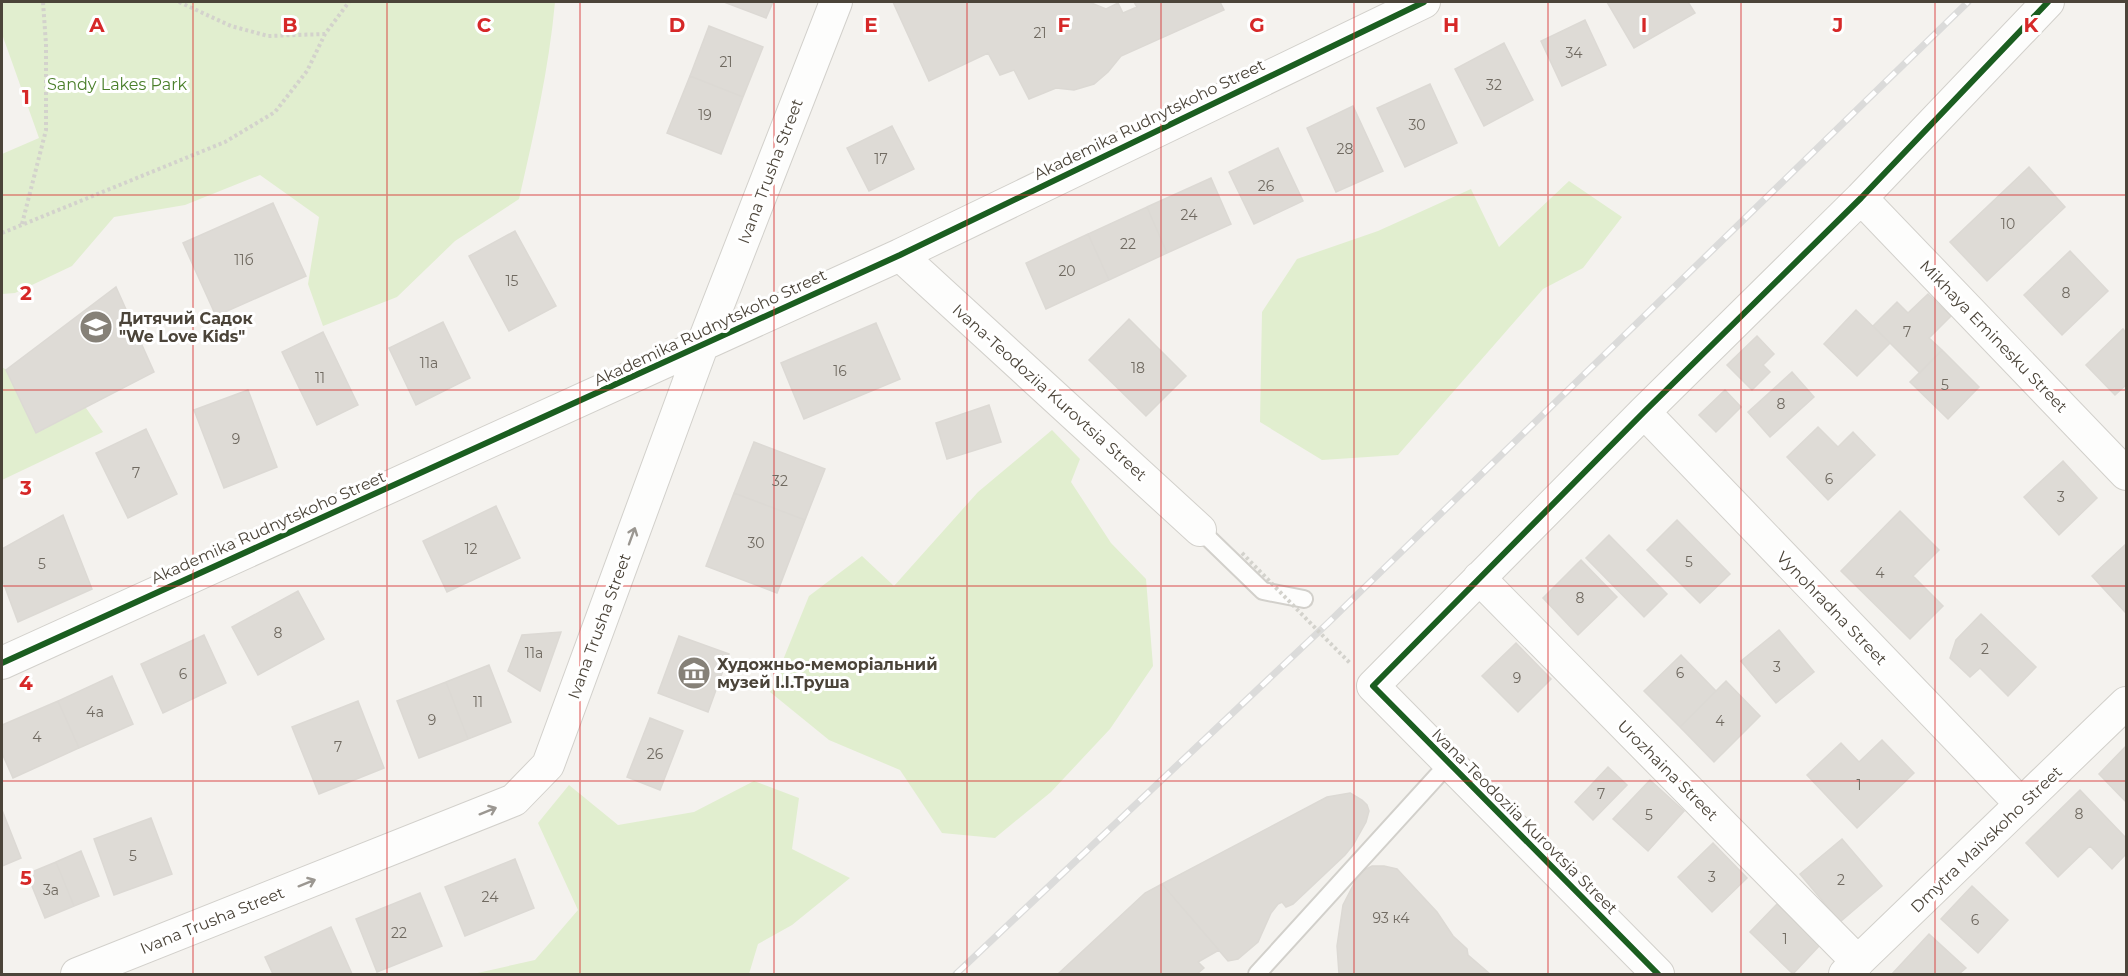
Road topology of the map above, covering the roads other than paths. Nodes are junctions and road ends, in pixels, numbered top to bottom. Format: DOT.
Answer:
graph roads {
  1 [pos="836,2"];
  2 [pos="1424,2"];
  3 [pos="2048,2"];
  4 [pos="1861,198"];
  5 [pos="900,255"];
  6 [pos="702,346"];
  7 [pos="1644,412"];
  8 [pos="2127,474"];
  9 [pos="1200,530"];
  10 [pos="1479,578"];
  11 [pos="1304,599"];
  12 [pos="2,663"];
  13 [pos="2127,703"];
  14 [pos="1449,763"];
  15 [pos="2021,804"];
  16 [pos="1851,968"];
  17 [pos="77,975"];
  18 [pos="1257,975"];
  19 [pos="1658,975"];
  1 -- 6 [label="street, Ivana Trusha Street"];
  2 -- 5 [label="street, Akademika Rudnytskoho Street"];
  3 -- 4 [label="street"];
  4 -- 7 [label="street"];
  4 -- 8 [label="street, Mikhaya Eminesku Street"];
  5 -- 6 [label="street, Akademika Rudnytskoho Street"];
  5 -- 9 [label="street, Ivana-Teodoziia Kurovtsia Street"];
  6 -- 12 [label="street, Akademika Rudnytskoho Street"];
  17 -- 6 [label="street, Ivana Trusha Street, one-way"];
  7 -- 10 [label="street"];
  7 -- 15 [label="street, Vynohradna Street"];
  9 -- 11 [label="lane"];
  10 -- 14 [label="street, Ivana-Teodoziia Kurovtsia Street"];
  10 -- 16 [label="street, Urozhaina Street"];
  13 -- 15 [label="street, Dmytra Maivskoho Street"];
  14 -- 18 [label="lane"];
  14 -- 19 [label="street, Ivana-Teodoziia Kurovtsia Street"];
  15 -- 16 [label="street, Dmytra Maivskoho Street"];
}
